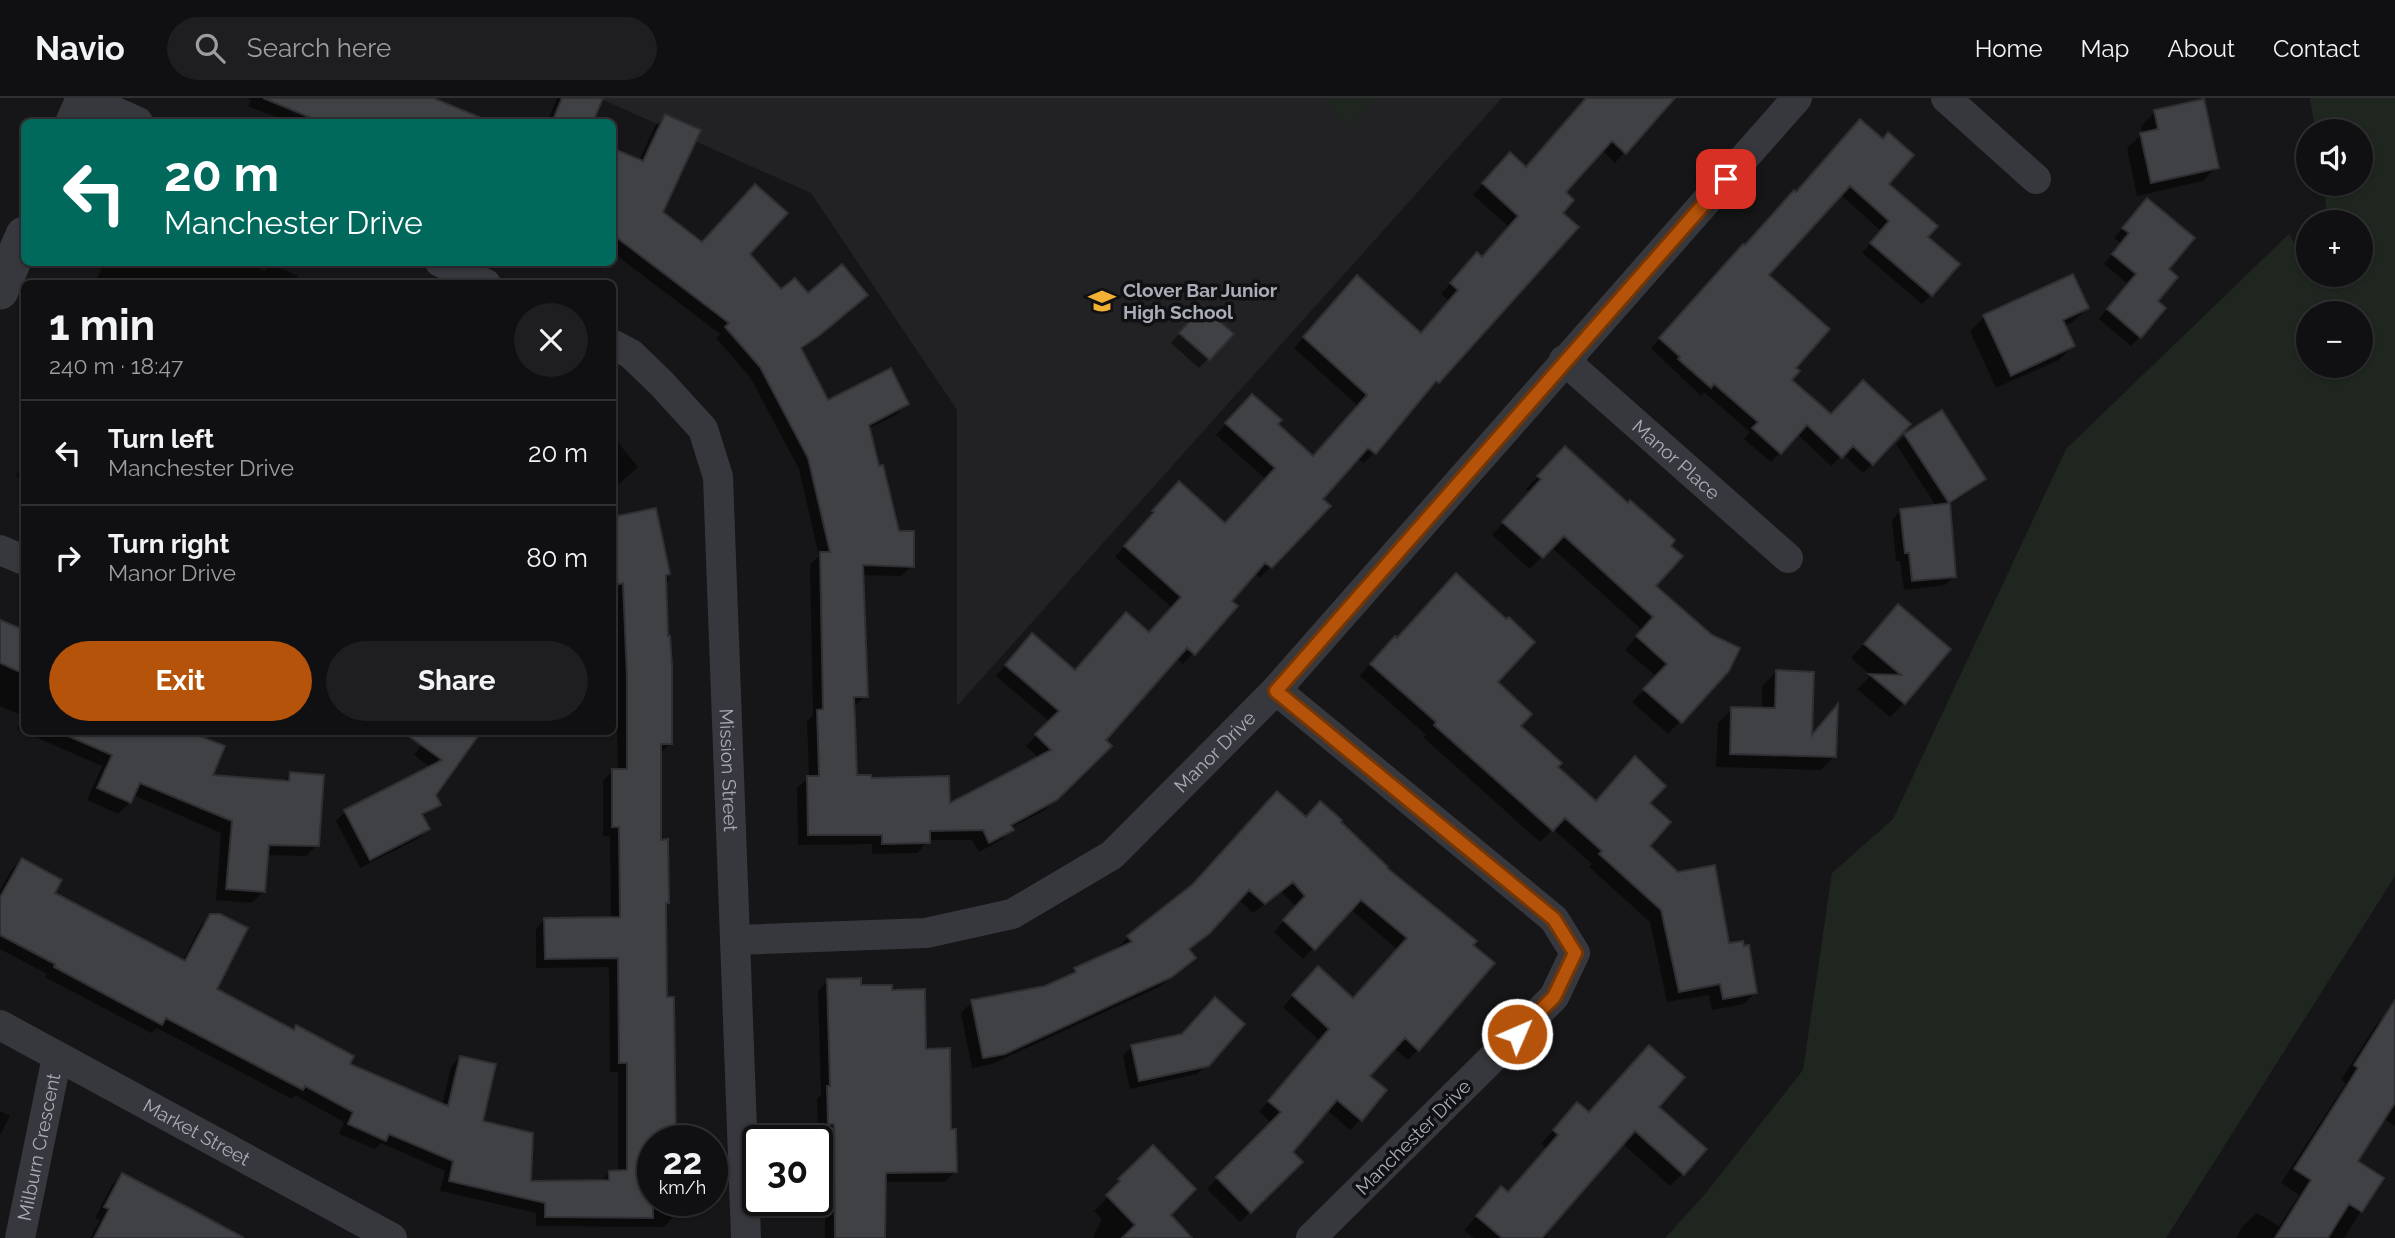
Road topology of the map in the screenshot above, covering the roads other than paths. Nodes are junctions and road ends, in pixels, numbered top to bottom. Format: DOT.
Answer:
graph roads {
  1 [pos="85,98"];
  2 [pos="1797,98"];
  3 [pos="1946,98"];
  4 [pos="75,119"];
  5 [pos="131,119"];
  6 [pos="2036,179"];
  7 [pos="21,242"];
  8 [pos="448,266"];
  9 [pos="478,280"];
  10 [pos="0,291"];
  11 [pos="616,346"];
  12 [pos="1564,360"];
  13 [pos="0,550"];
  14 [pos="21,558"];
  15 [pos="1788,558"];
  16 [pos="1276,691"];
  17 [pos="735,940"];
  18 [pos="0,1025"];
  19 [pos="57,1057"];
  20 [pos="20,1238"];
  21 [pos="392,1238"];
  22 [pos="746,1238"];
  23 [pos="1311,1238"];
  1 -- 4 [label="street"];
  1 -- 5 [label="street"];
  2 -- 12 [label="street, Manor Drive"];
  3 -- 6 [label="street"];
  7 -- 10 [label="street"];
  8 -- 9 [label="street"];
  11 -- 17 [label="street, Mission Street"];
  12 -- 15 [label="street, Manor Place"];
  12 -- 16 [label="street, Manor Drive"];
  13 -- 14 [label="street"];
  16 -- 17 [label="street, Manor Drive"];
  16 -- 23 [label="street, Manchester Drive"];
  17 -- 22 [label="street, Mission Street"];
  18 -- 19 [label="street, Market Street"];
  19 -- 20 [label="street, Milburn Crescent"];
  19 -- 21 [label="street, Market Street"];
}
